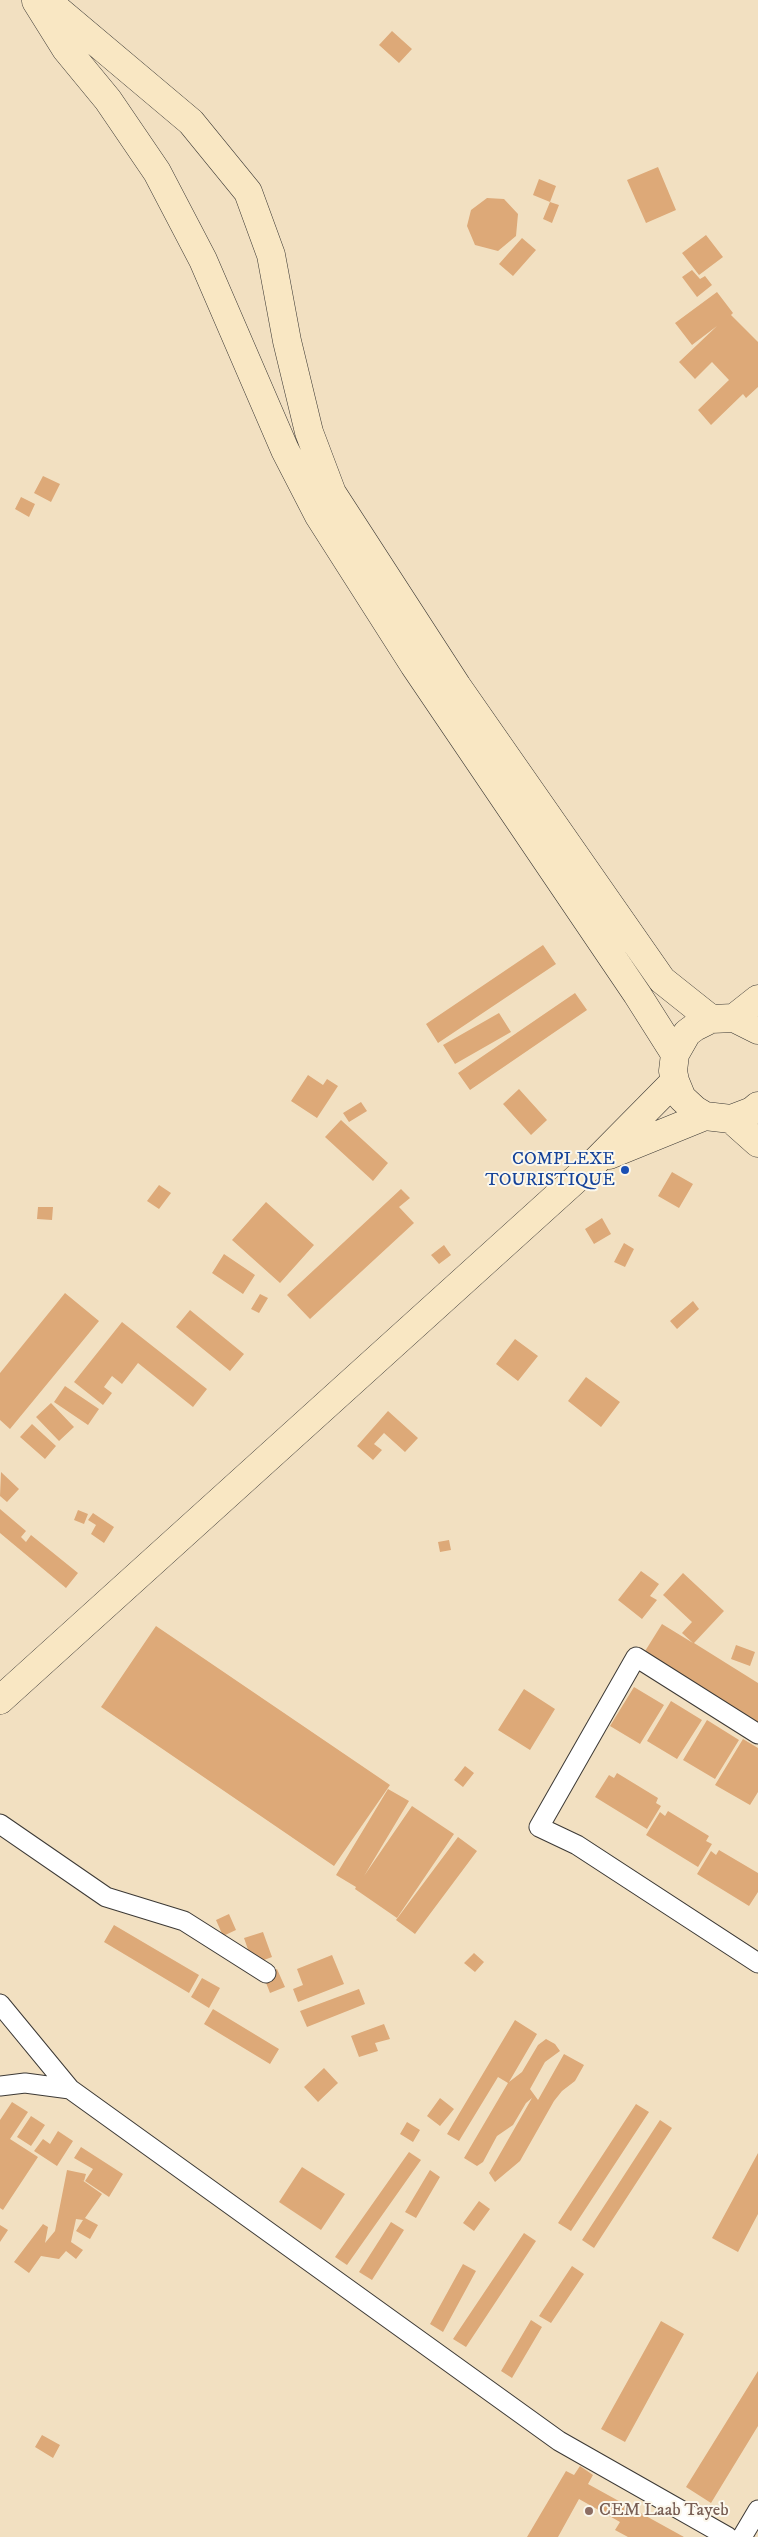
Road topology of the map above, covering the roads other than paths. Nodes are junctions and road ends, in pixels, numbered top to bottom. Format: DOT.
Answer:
graph roads {
  1 [pos="35,0"];
  2 [pos="46,0"];
  3 [pos="758,1000"];
  4 [pos="722,1018"];
  5 [pos="758,1030"];
  6 [pos="675,1054"];
  7 [pos="675,1082"];
  8 [pos="758,1106"];
  9 [pos="718,1118"];
  10 [pos="758,1143"];
  11 [pos="596,1161"];
  12 [pos="0,1700"];
  13 [pos="758,1734"];
  14 [pos="0,1824"];
  15 [pos="758,1963"];
  16 [pos="266,1973"];
  17 [pos="0,2004"];
  18 [pos="0,2086"];
  19 [pos="70,2090"];
  20 [pos="758,2510"];
  21 [pos="728,2537"];
  22 [pos="742,2537"];
  1 -- 6 [label="main road"];
  2 -- 4 [label="main road"];
  3 -- 4 [label="main road"];
  4 -- 5 [label="main road"];
  4 -- 6 [label="main road"];
  6 -- 7 [label="main road"];
  7 -- 9 [label="main road"];
  7 -- 11 [label="main road"];
  8 -- 9 [label="main road"];
  9 -- 10 [label="main road"];
  9 -- 11 [label="main road"];
  11 -- 12 [label="main road"];
  13 -- 15 [label="street"];
  14 -- 16 [label="street"];
  17 -- 19 [label="street"];
  18 -- 19 [label="street"];
  19 -- 21 [label="street"];
  20 -- 22 [label="street"];
}
